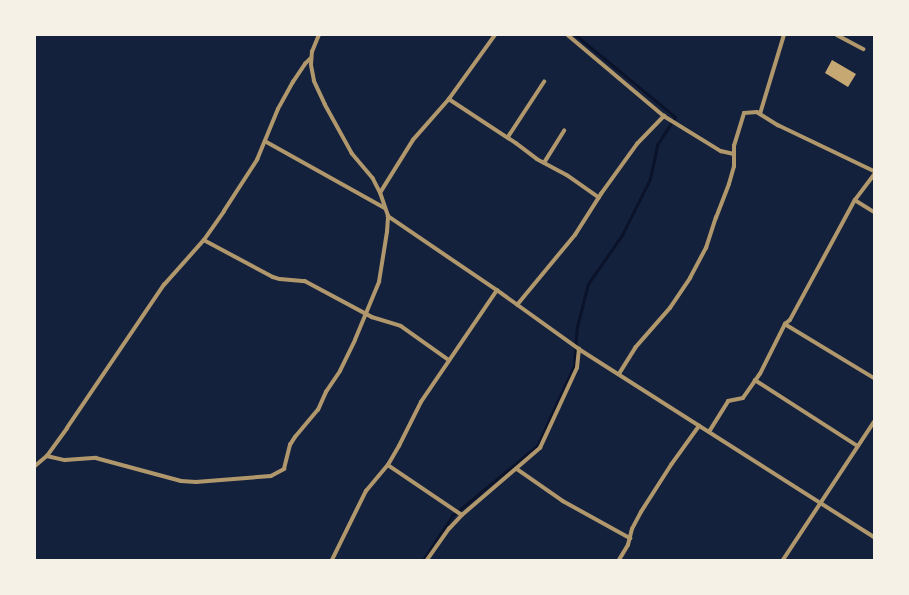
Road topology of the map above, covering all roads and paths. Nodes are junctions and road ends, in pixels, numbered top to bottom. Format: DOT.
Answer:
graph roads {
  1 [pos="319,35"];
  2 [pos="495,35"];
  3 [pos="568,35"];
  4 [pos="784,35"];
  5 [pos="837,35"];
  6 [pos="863,49"];
  7 [pos="311,58"];
  8 [pos="544,82"];
  9 [pos="449,99"];
  10 [pos="760,114"];
  11 [pos="666,117"];
  12 [pos="564,132"];
  13 [pos="508,137"];
  14 [pos="265,141"];
  15 [pos="734,154"];
  16 [pos="544,163"];
  17 [pos="874,171"];
  18 [pos="874,175"];
  19 [pos="380,193"];
  20 [pos="599,197"];
  21 [pos="855,200"];
  22 [pos="385,208"];
  23 [pos="874,212"];
  24 [pos="388,216"];
  25 [pos="204,240"];
  26 [pos="497,290"];
  27 [pos="518,305"];
  28 [pos="366,314"];
  29 [pos="785,324"];
  30 [pos="578,349"];
  31 [pos="449,360"];
  32 [pos="619,374"];
  33 [pos="874,378"];
  34 [pos="755,380"];
  35 [pos="874,422"];
  36 [pos="699,426"];
  37 [pos="709,432"];
  38 [pos="858,446"];
  39 [pos="47,456"];
  40 [pos="388,465"];
  41 [pos="35,466"];
  42 [pos="517,469"];
  43 [pos="820,503"];
  44 [pos="461,514"];
  45 [pos="874,537"];
  46 [pos="630,538"];
  47 [pos="332,560"];
  48 [pos="427,560"];
  49 [pos="619,560"];
  50 [pos="783,560"];
  1 -- 7 [label="street"];
  2 -- 9 [label="street"];
  3 -- 11 [label="street"];
  4 -- 10 [label="street"];
  5 -- 6 [label="street"];
  7 -- 14 [label="street"];
  7 -- 19 [label="street"];
  8 -- 13 [label="street"];
  9 -- 13 [label="street"];
  9 -- 19 [label="street"];
  10 -- 15 [label="street"];
  10 -- 17 [label="street"];
  11 -- 15 [label="street"];
  11 -- 20 [label="street"];
  12 -- 16 [label="street"];
  13 -- 16 [label="street"];
  14 -- 22 [label="street"];
  14 -- 25 [label="street"];
  15 -- 32 [label="street"];
  16 -- 20 [label="street"];
  18 -- 21 [label="street"];
  19 -- 22 [label="street"];
  20 -- 27 [label="street"];
  21 -- 23 [label="street"];
  21 -- 29 [label="street"];
  22 -- 24 [label="street"];
  24 -- 26 [label="street"];
  24 -- 28 [label="street"];
  25 -- 28 [label="street"];
  25 -- 39 [label="street"];
  26 -- 27 [label="street"];
  26 -- 31 [label="street"];
  27 -- 30 [label="street"];
  28 -- 31 [label="street"];
  28 -- 39 [label="street"];
  29 -- 33 [label="street"];
  29 -- 34 [label="street"];
  30 -- 32 [label="street"];
  30 -- 42 [label="street"];
  31 -- 40 [label="street"];
  32 -- 36 [label="street"];
  34 -- 37 [label="street"];
  34 -- 38 [label="street"];
  35 -- 38 [label="street"];
  36 -- 37 [label="street"];
  36 -- 46 [label="street"];
  37 -- 43 [label="street"];
  38 -- 43 [label="street"];
  39 -- 41 [label="street"];
  40 -- 44 [label="street"];
  40 -- 47 [label="street"];
  42 -- 44 [label="street"];
  42 -- 46 [label="street"];
  43 -- 45 [label="street"];
  43 -- 50 [label="street"];
  44 -- 48 [label="street"];
  46 -- 49 [label="street"];
}
